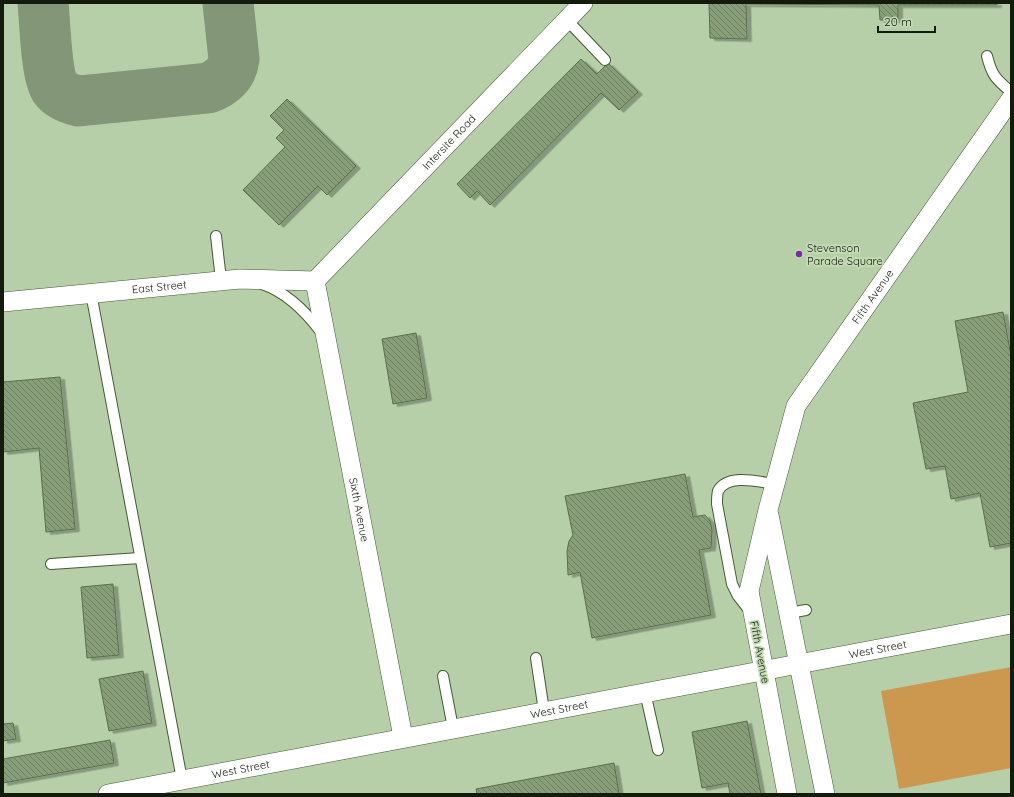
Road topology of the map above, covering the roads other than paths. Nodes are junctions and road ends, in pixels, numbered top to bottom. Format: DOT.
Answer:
graph roads {
  1 [pos="583,3"];
  2 [pos="567,20"];
  3 [pos="987,56"];
  4 [pos="605,60"];
  5 [pos="1011,92"];
  6 [pos="1011,99"];
  7 [pos="216,236"];
  8 [pos="240,278"];
  9 [pos="221,280"];
  10 [pos="315,281"];
  11 [pos="91,293"];
  12 [pos="3,302"];
  13 [pos="327,342"];
  14 [pos="775,484"];
  15 [pos="768,510"];
  16 [pos="140,558"];
  17 [pos="51,564"];
  18 [pos="754,618"];
  19 [pos="1011,624"];
  20 [pos="536,658"];
  21 [pos="799,664"];
  22 [pos="764,670"];
  23 [pos="443,676"];
  24 [pos="645,692"];
  25 [pos="544,711"];
  26 [pos="453,728"];
  27 [pos="403,737"];
  28 [pos="658,750"];
  29 [pos="182,780"];
  30 [pos="108,794"];
  31 [pos="787,794"];
  32 [pos="825,794"];
  1 -- 2 [label="street, Intersite Road"];
  2 -- 4 [label="lane"];
  2 -- 10 [label="street, Intersite Road"];
  3 -- 5 [label="lane"];
  6 -- 14 [label="street, Fifth Avenue"];
  7 -- 9 [label="lane"];
  8 -- 9 [label="street, East Street"];
  8 -- 10 [label="street, East Street"];
  8 -- 13 [label="lane"];
  9 -- 11 [label="street, East Street"];
  10 -- 13 [label="street, Sixth Avenue"];
  11 -- 12 [label="street, East Street"];
  11 -- 16 [label="lane"];
  13 -- 27 [label="street, Sixth Avenue"];
  14 -- 15 [label="street, Fifth Avenue"];
  14 -- 18 [label="lane"];
  15 -- 18 [label="street, Fifth Avenue"];
  15 -- 21 [label="street, Fifth Avenue"];
  16 -- 17 [label="lane"];
  16 -- 29 [label="lane"];
  18 -- 22 [label="street, Fifth Avenue"];
  19 -- 21 [label="street, West Street"];
  20 -- 25 [label="lane"];
  21 -- 22 [label="street, West Street"];
  21 -- 32 [label="street, Fifth Avenue"];
  22 -- 24 [label="street, West Street"];
  22 -- 31 [label="street, Fifth Avenue"];
  23 -- 26 [label="lane"];
  24 -- 25 [label="street, West Street"];
  24 -- 28 [label="lane"];
  25 -- 26 [label="street, West Street"];
  26 -- 27 [label="street, West Street"];
  27 -- 29 [label="street, West Street"];
  29 -- 30 [label="street, West Street"];
}
